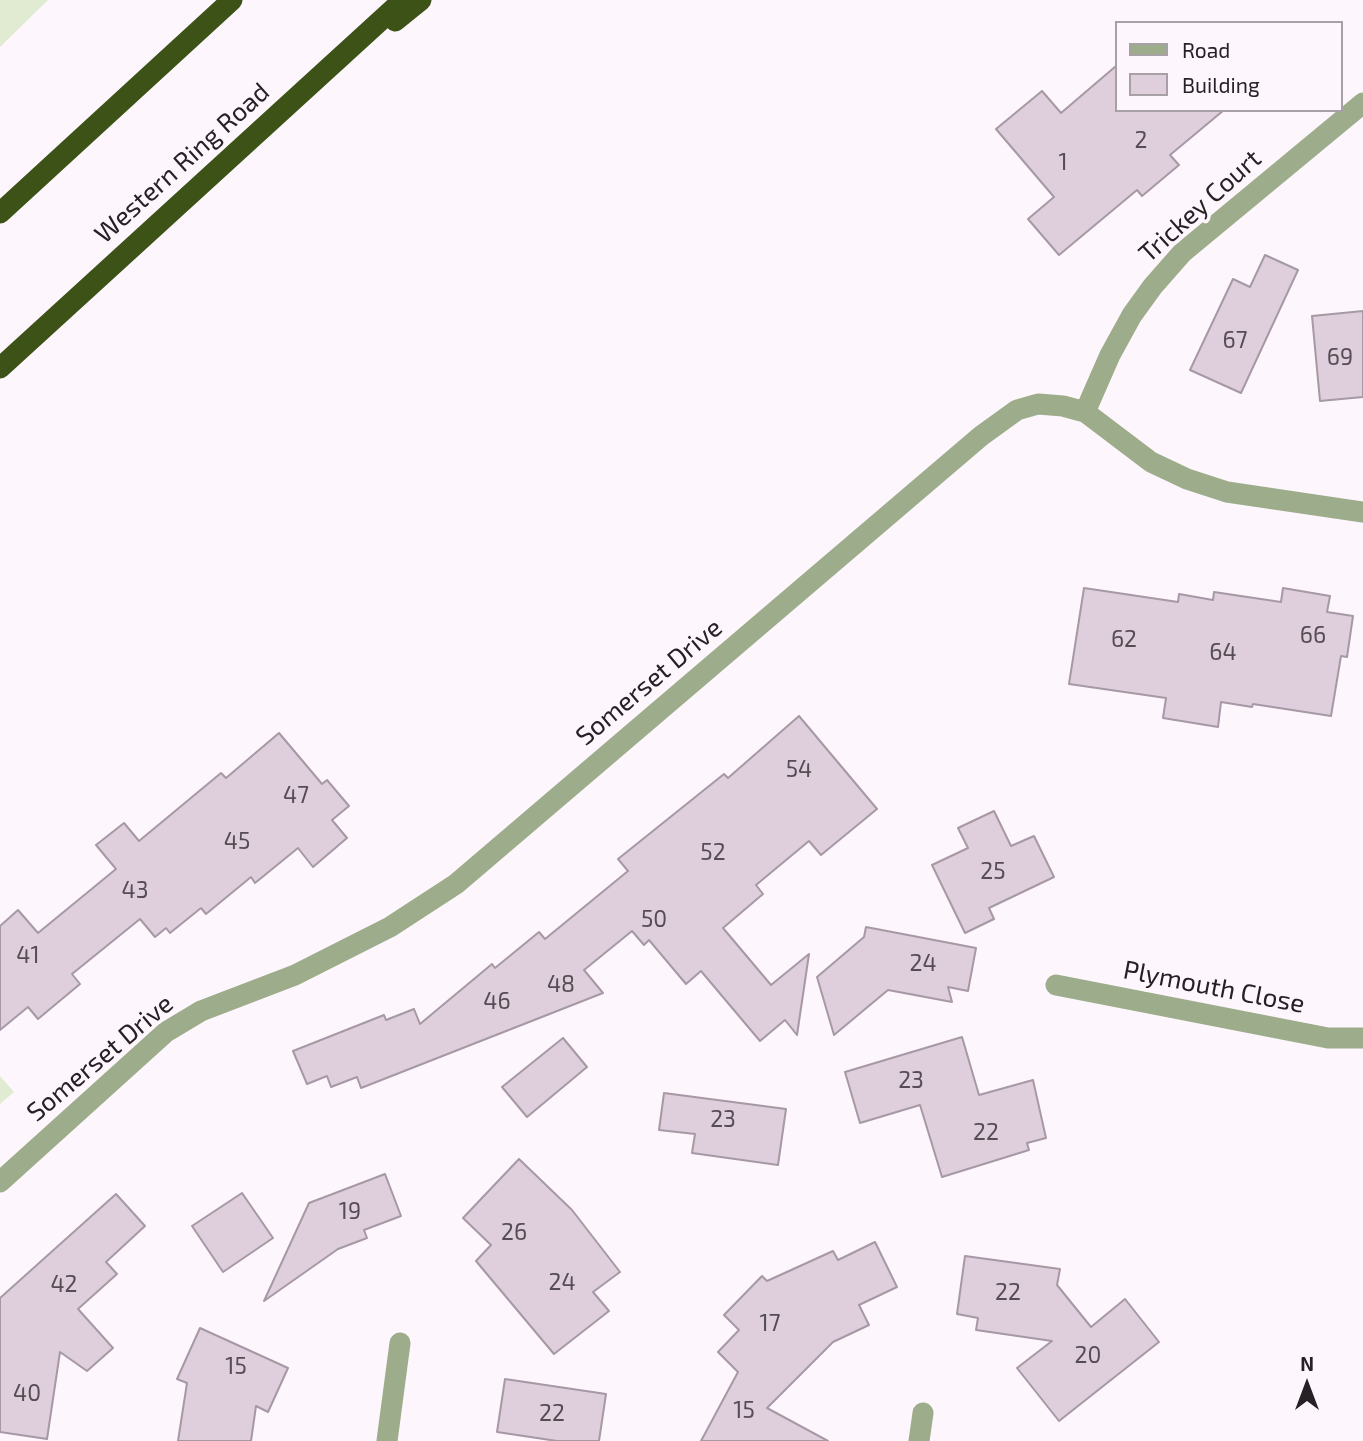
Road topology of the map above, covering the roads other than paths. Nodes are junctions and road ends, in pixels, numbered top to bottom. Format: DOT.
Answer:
graph roads {
  1 [pos="232,0"];
  2 [pos="403,0"];
  3 [pos="421,0"];
  4 [pos="1363,103"];
  5 [pos="230,155"];
  6 [pos="0,214"];
  7 [pos="0,368"];
  8 [pos="1086,412"];
  9 [pos="1363,512"];
  10 [pos="1056,985"];
  11 [pos="1363,1038"];
  12 [pos="0,1182"];
  13 [pos="400,1343"];
  14 [pos="923,1413"];
  15 [pos="387,1441"];
  16 [pos="919,1441"];
  1 -- 6 [label="highway"];
  2 -- 5 [label="highway, Western Ring Road"];
  3 -- 5 [label="highway"];
  4 -- 8 [label="street, Trickey Court"];
  5 -- 7 [label="highway, Western Ring Road"];
  8 -- 9 [label="street, Somerset Drive"];
  8 -- 12 [label="street, Somerset Drive"];
  10 -- 11 [label="street, Plymouth Close"];
  13 -- 15 [label="street"];
  14 -- 16 [label="street"];
}
